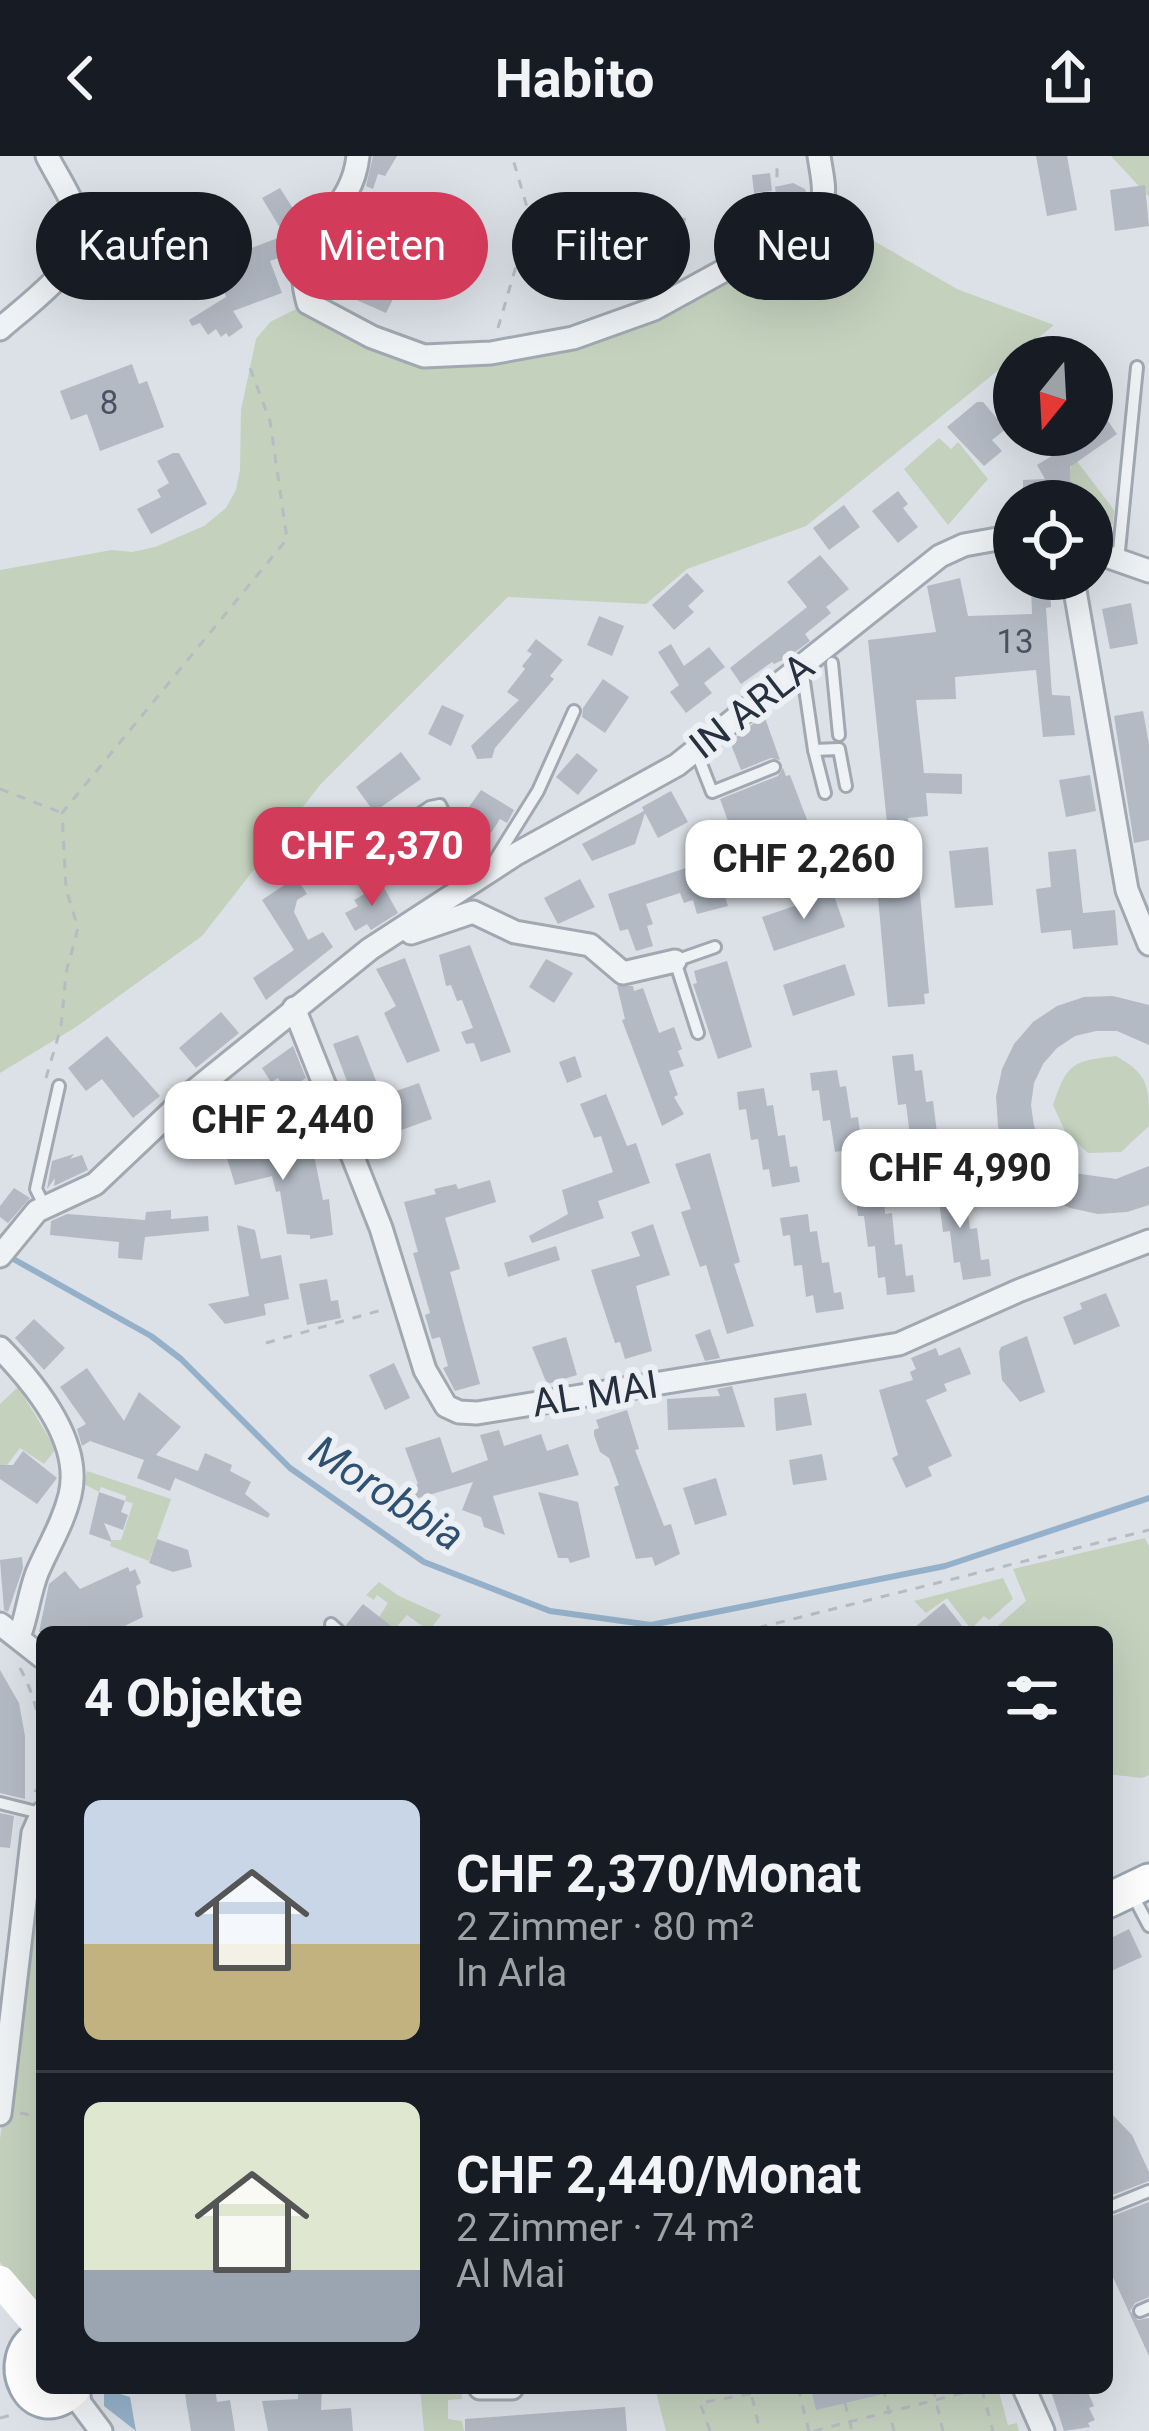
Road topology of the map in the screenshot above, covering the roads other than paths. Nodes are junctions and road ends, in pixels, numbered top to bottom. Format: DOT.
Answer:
graph roads {
  1 [pos="47,156"];
  2 [pos="358,156"];
  3 [pos="819,156"];
  4 [pos="0,329"];
  5 [pos="1137,367"];
  6 [pos="993,540"];
  7 [pos="1113,559"];
  8 [pos="1118,561"];
  9 [pos="1149,572"];
  10 [pos="1076,600"];
  11 [pos="832,663"];
  12 [pos="802,668"];
  13 [pos="835,695"];
  14 [pos="806,699"];
  15 [pos="574,711"];
  16 [pos="839,735"];
  17 [pos="814,750"];
  18 [pos="696,751"];
  19 [pos="774,767"];
  20 [pos="847,786"];
  21 [pos="825,793"];
  22 [pos="374,845"];
  23 [pos="483,875"];
  24 [pos="392,935"];
  25 [pos="1149,944"];
  26 [pos="716,947"];
  27 [pos="675,961"];
  28 [pos="294,1008"];
  29 [pos="698,1034"];
  30 [pos="59,1086"];
  31 [pos="44,1205"];
  32 [pos="1149,1241"];
  33 [pos="0,1256"];
  34 [pos="0,1348"];
  35 [pos="9,1630"];
  36 [pos="36,1652"];
  37 [pos="0,1803"];
  38 [pos="36,1811"];
  39 [pos="36,1816"];
  40 [pos="1129,1891"];
  41 [pos="1149,1926"];
  42 [pos="7,2000"];
  43 [pos="0,2114"];
  44 [pos="1149,2191"];
  45 [pos="1113,2206"];
  46 [pos="0,2281"];
  47 [pos="0,2304"];
  48 [pos="24,2355"];
  49 [pos="36,2391"];
  50 [pos="61,2394"];
  51 [pos="1027,2394"];
  52 [pos="0,2410"];
  53 [pos="83,2431"];
  54 [pos="101,2431"];
  55 [pos="1043,2431"];
  1 -- 4 [label="street"];
  2 -- 3 [label="street"];
  5 -- 8 [label="lane"];
  6 -- 12 [label="street, IN ARLA"];
  7 -- 8 [label="street"];
  8 -- 9 [label="street"];
  10 -- 25 [label="street"];
  11 -- 13 [label="lane"];
  12 -- 14 [label="lane"];
  12 -- 18 [label="street, IN ARLA"];
  13 -- 14 [label="lane"];
  13 -- 16 [label="lane"];
  14 -- 17 [label="lane"];
  15 -- 23 [label="lane"];
  17 -- 20 [label="lane"];
  17 -- 21 [label="lane"];
  18 -- 19 [label="lane"];
  18 -- 23 [label="street, IN ARLA"];
  22 -- 23 [label="lane"];
  23 -- 24 [label="street, IN ARLA"];
  24 -- 27 [label="street"];
  24 -- 28 [label="street, IN ARLA"];
  26 -- 27 [label="lane"];
  27 -- 29 [label="lane"];
  28 -- 31 [label="street, IN ARLA"];
  28 -- 32 [label="street, AL MAI"];
  30 -- 31 [label="lane"];
  31 -- 33 [label="street, IN ARLA"];
  34 -- 35 [label="street"];
  35 -- 36 [label="street"];
  37 -- 38 [label="lane"];
  39 -- 42 [label="street"];
  40 -- 41 [label="lane"];
  42 -- 43 [label="street"];
  44 -- 45 [label="lane"];
  46 -- 48 [label="street"];
  47 -- 48 [label="street"];
  48 -- 49 [label="main road"];
  50 -- 52 [label="main road"];
  50 -- 53 [label="street"];
  50 -- 54 [label="street"];
  51 -- 55 [label="street"];
}
